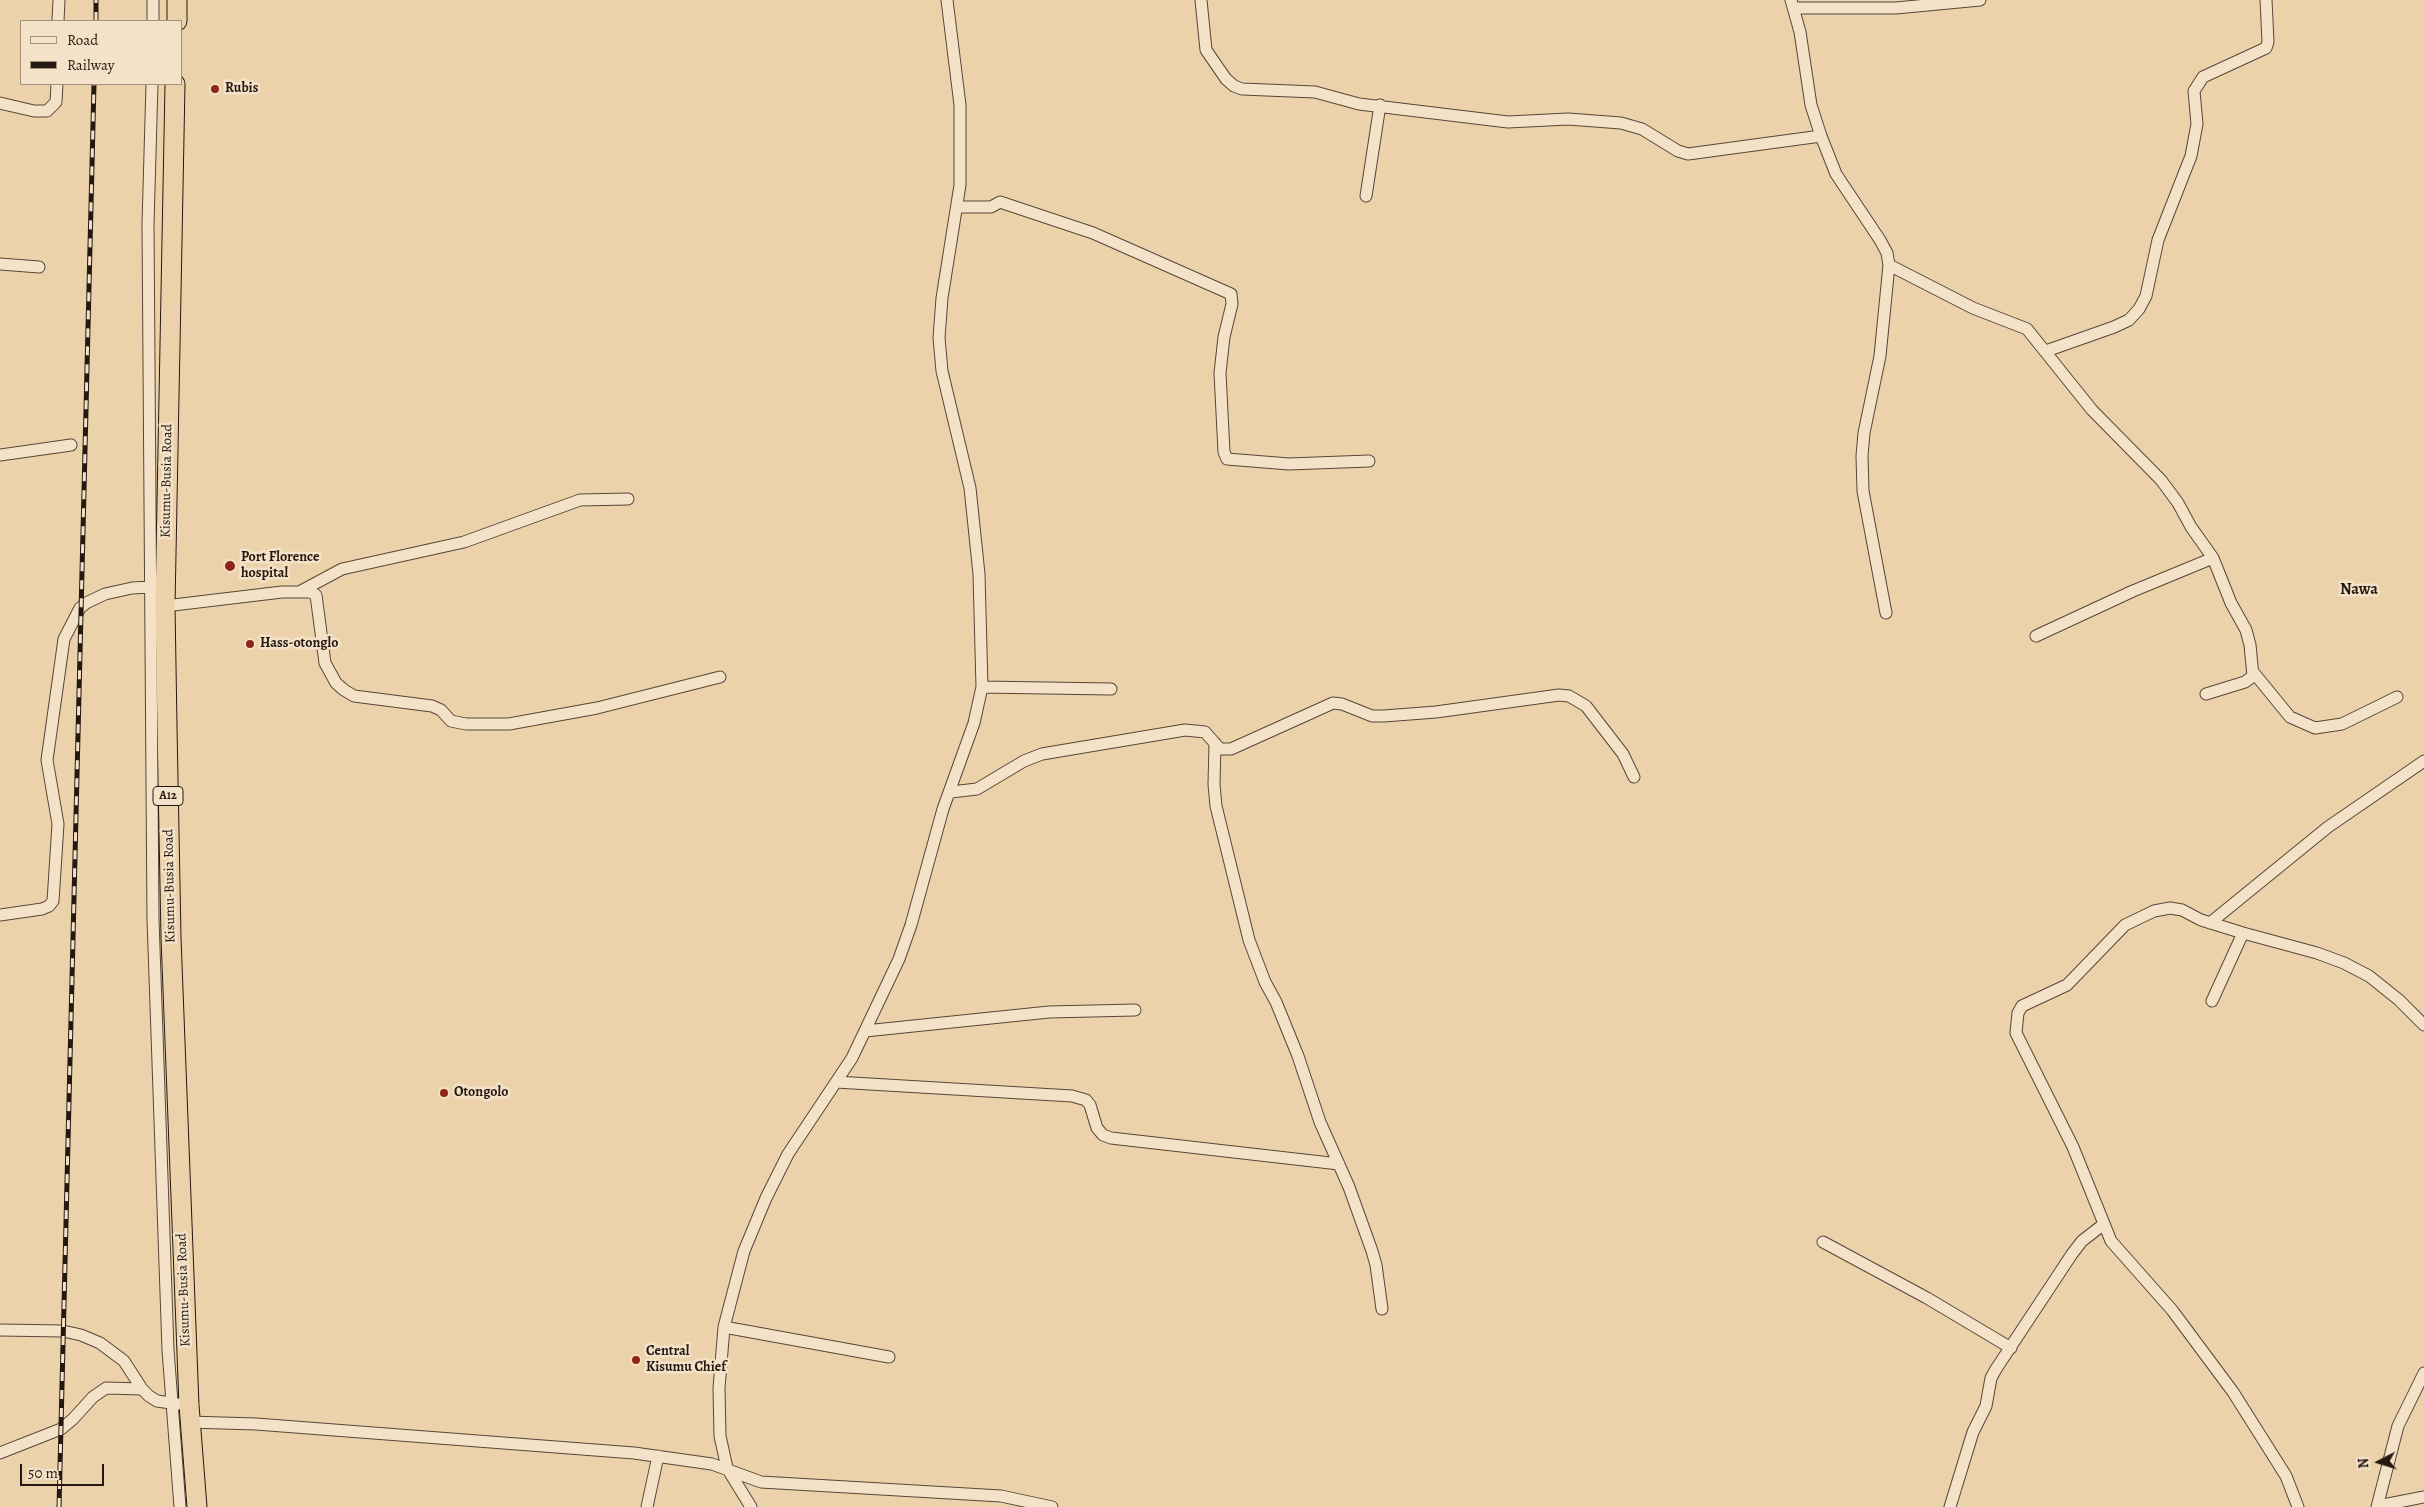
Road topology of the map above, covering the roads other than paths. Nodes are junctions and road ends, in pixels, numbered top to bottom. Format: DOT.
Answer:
graph roads {
  1 [pos="59,0"];
  2 [pos="153,0"];
  3 [pos="177,0"];
  4 [pos="947,0"];
  5 [pos="1201,0"];
  6 [pos="1980,0"];
  7 [pos="2266,0"];
  8 [pos="1793,4"];
  9 [pos="58,20"];
  10 [pos="153,20"];
  11 [pos="177,20"];
  12 [pos="57,85"];
  13 [pos="152,85"];
  14 [pos="176,85"];
  15 [pos="0,103"];
  16 [pos="1380,105"];
  17 [pos="1821,136"];
  18 [pos="1366,196"];
  19 [pos="957,207"];
  20 [pos="0,264"];
  21 [pos="1889,265"];
  22 [pos="39,267"];
  23 [pos="2046,351"];
  24 [pos="71,445"];
  25 [pos="0,455"];
  26 [pos="1369,461"];
  27 [pos="628,499"];
  28 [pos="2213,558"];
  29 [pos="166,564"];
  30 [pos="150,587"];
  31 [pos="301,591"];
  32 [pos="165,606"];
  33 [pos="1886,613"];
  34 [pos="2036,636"];
  35 [pos="2254,673"];
  36 [pos="720,677"];
  37 [pos="982,687"];
  38 [pos="1111,689"];
  39 [pos="2206,694"];
  40 [pos="2397,697"];
  41 [pos="1215,743"];
  42 [pos="2424,761"];
  43 [pos="1634,777"];
  44 [pos="951,792"];
  45 [pos="0,915"];
  46 [pos="2210,923"];
  47 [pos="2243,933"];
  48 [pos="2212,1001"];
  49 [pos="1135,1010"];
  50 [pos="2424,1025"];
  51 [pos="866,1031"];
  52 [pos="836,1082"];
  53 [pos="1339,1164"];
  54 [pos="2104,1224"];
  55 [pos="1823,1242"];
  56 [pos="1382,1309"];
  57 [pos="724,1327"];
  58 [pos="0,1330"];
  59 [pos="2011,1348"];
  60 [pos="889,1357"];
  61 [pos="2424,1373"];
  62 [pos="142,1389"];
  63 [pos="183,1410"];
  64 [pos="0,1453"];
  65 [pos="658,1456"];
  66 [pos="727,1468"];
  67 [pos="2424,1497"];
  68 [pos="180,1507"];
  69 [pos="197,1507"];
  70 [pos="647,1507"];
  71 [pos="751,1507"];
  72 [pos="1052,1507"];
  73 [pos="1950,1507"];
  74 [pos="2298,1507"];
  75 [pos="2378,1507"];
  1 -- 9 [label="street"];
  2 -- 10 [label="street"];
  3 -- 11 [label="highway"];
  4 -- 19 [label="street"];
  5 -- 16 [label="street"];
  6 -- 8 [label="street"];
  7 -- 23 [label="street"];
  8 -- 17 [label="street"];
  12 -- 15 [label="street"];
  13 -- 30 [label="street"];
  14 -- 29 [label="highway, Kisumu-Busia Road / A12"];
  16 -- 17 [label="street"];
  16 -- 18 [label="street"];
  17 -- 21 [label="street"];
  19 -- 26 [label="street"];
  19 -- 37 [label="street"];
  20 -- 22 [label="street"];
  21 -- 23 [label="street"];
  21 -- 33 [label="street"];
  23 -- 28 [label="street"];
  24 -- 25 [label="street"];
  27 -- 31 [label="street"];
  28 -- 34 [label="street"];
  28 -- 35 [label="street"];
  29 -- 30 [label="street"];
  29 -- 32 [label="highway, Kisumu-Busia Road / A12"];
  30 -- 45 [label="street"];
  30 -- 63 [label="street"];
  31 -- 32 [label="street"];
  31 -- 36 [label="street"];
  32 -- 63 [label="highway, Kisumu-Busia Road / A12"];
  35 -- 39 [label="street"];
  35 -- 40 [label="street"];
  37 -- 38 [label="street"];
  37 -- 44 [label="street"];
  41 -- 43 [label="street"];
  41 -- 44 [label="street"];
  41 -- 53 [label="street"];
  42 -- 46 [label="street"];
  44 -- 51 [label="street"];
  46 -- 47 [label="street"];
  46 -- 54 [label="street"];
  47 -- 48 [label="street"];
  47 -- 50 [label="street"];
  49 -- 51 [label="street"];
  51 -- 52 [label="street"];
  52 -- 53 [label="street"];
  52 -- 57 [label="street"];
  53 -- 56 [label="street"];
  54 -- 59 [label="street"];
  54 -- 74 [label="street"];
  55 -- 59 [label="street"];
  57 -- 60 [label="street"];
  57 -- 66 [label="street"];
  58 -- 62 [label="street"];
  59 -- 73 [label="street"];
  61 -- 75 [label="street"];
  62 -- 63 [label="street"];
  62 -- 64 [label="street"];
  63 -- 65 [label="street"];
  63 -- 68 [label="street"];
  63 -- 69 [label="highway, Kisumu-Busia Road / A12"];
  65 -- 66 [label="street"];
  65 -- 70 [label="street"];
  66 -- 71 [label="street"];
  66 -- 72 [label="street"];
  67 -- 75 [label="street"];
}
